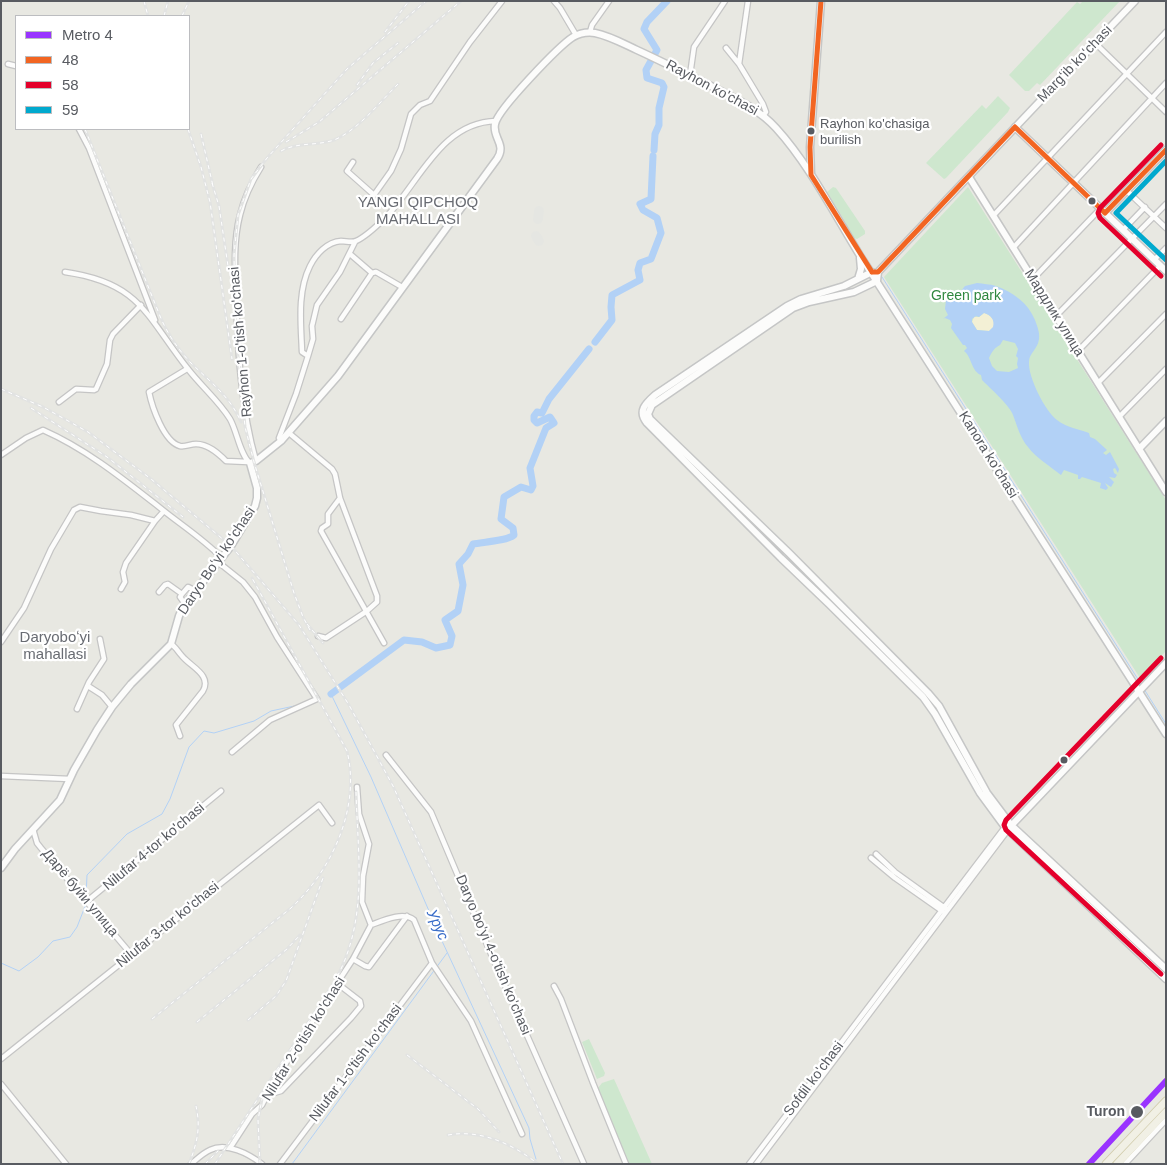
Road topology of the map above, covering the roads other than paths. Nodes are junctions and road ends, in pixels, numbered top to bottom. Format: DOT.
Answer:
graph roads {
  1 [pos="502,1"];
  2 [pos="554,1"];
  3 [pos="609,1"];
  4 [pos="725,1"];
  5 [pos="748,1"];
  6 [pos="821,1"];
  7 [pos="1135,1"];
  8 [pos="590,32"];
  9 [pos="1166,32"];
  10 [pos="576,35"];
  11 [pos="1095,43"];
  12 [pos="726,48"];
  13 [pos="8,64"];
  14 [pos="739,64"];
  15 [pos="15,66"];
  16 [pos="1127,73"];
  17 [pos="690,75"];
  18 [pos="1166,84"];
  19 [pos="1152,98"];
  20 [pos="1166,112"];
  21 [pos="764,116"];
  22 [pos="496,121"];
  23 [pos="1015,127"];
  24 [pos="79,130"];
  25 [pos="810,147"];
  26 [pos="1166,150"];
  27 [pos="796,152"];
  28 [pos="1047,157"];
  29 [pos="353,162"];
  30 [pos="261,167"];
  31 [pos="811,175"];
  32 [pos="969,177"];
  33 [pos="1073,182"];
  34 [pos="1127,191"];
  35 [pos="1166,204"];
  36 [pos="1144,208"];
  37 [pos="1103,211"];
  38 [pos="993,216"];
  39 [pos="1154,216"];
  40 [pos="1166,228"];
  41 [pos="1123,230"];
  42 [pos="1131,238"];
  43 [pos="355,242"];
  44 [pos="1013,248"];
  45 [pos="1166,248"];
  46 [pos="350,254"];
  47 [pos="859,254"];
  48 [pos="1154,260"];
  49 [pos="1160,266"];
  50 [pos="1166,271"];
  51 [pos="65,272"];
  52 [pos="875,272"];
  53 [pos="372,273"];
  54 [pos="1033,279"];
  55 [pos="858,280"];
  56 [pos="877,281"];
  57 [pos="402,287"];
  58 [pos="141,305"];
  59 [pos="1166,314"];
  60 [pos="1056,316"];
  61 [pos="341,319"];
  62 [pos="158,327"];
  63 [pos="726,345"];
  64 [pos="731,351"];
  65 [pos="1078,351"];
  66 [pos="308,356"];
  67 [pos="187,369"];
  68 [pos="1166,369"];
  69 [pos="690,374"];
  70 [pos="1098,383"];
  71 [pos="59,402"];
  72 [pos="645,414"];
  73 [pos="1119,417"];
  74 [pos="1166,421"];
  75 [pos="289,433"];
  76 [pos="281,441"];
  77 [pos="1139,449"];
  78 [pos="1,454"];
  79 [pos="252,462"];
  80 [pos="1166,492"];
  81 [pos="340,498"];
  82 [pos="164,511"];
  83 [pos="155,521"];
  84 [pos="781,558"];
  85 [pos="220,560"];
  86 [pos="807,572"];
  87 [pos="121,589"];
  88 [pos="196,591"];
  89 [pos="158,592"];
  90 [pos="182,594"];
  91 [pos="185,604"];
  92 [pos="367,611"];
  93 [pos="318,636"];
  94 [pos="100,639"];
  95 [pos="1,642"];
  96 [pos="384,642"];
  97 [pos="172,644"];
  98 [pos="1166,663"];
  99 [pos="88,686"];
  100 [pos="1142,689"];
  101 [pos="112,707"];
  102 [pos="77,709"];
  103 [pos="1166,734"];
  104 [pos="180,736"];
  105 [pos="232,752"];
  106 [pos="386,756"];
  107 [pos="1,776"];
  108 [pos="70,779"];
  109 [pos="358,787"];
  110 [pos="221,791"];
  111 [pos="332,822"];
  112 [pos="1008,827"];
  113 [pos="33,829"];
  114 [pos="876,854"];
  115 [pos="871,858"];
  116 [pos="1,868"];
  117 [pos="86,902"];
  118 [pos="945,910"];
  119 [pos="407,916"];
  120 [pos="370,925"];
  121 [pos="1124,935"];
  122 [pos="131,954"];
  123 [pos="353,959"];
  124 [pos="432,962"];
  125 [pos="1166,969"];
  126 [pos="1166,980"];
  127 [pos="338,984"];
  128 [pos="554,986"];
  129 [pos="1,1059"];
  130 [pos="1,1084"];
  131 [pos="267,1094"];
  132 [pos="1165,1102"];
  133 [pos="1166,1112"];
  134 [pos="1166,1120"];
  135 [pos="522,1134"];
  136 [pos="230,1148"];
  137 [pos="765,1148"];
  138 [pos="66,1164"];
  139 [pos="191,1164"];
  140 [pos="262,1164"];
  141 [pos="280,1164"];
  142 [pos="584,1164"];
  143 [pos="626,1164"];
  144 [pos="749,1164"];
  145 [pos="756,1164"];
  146 [pos="1106,1164"];
  147 [pos="1117,1164"];
  148 [pos="1125,1164"];
  1 -- 29 [label="street"];
  2 -- 10 [label="street"];
  3 -- 8 [label="street"];
  4 -- 17 [label="street"];
  5 -- 14 [label="street"];
  6 -- 25 [label="street"];
  7 -- 11 [label="street, Marg‘ib ko‘chasi"];
  8 -- 10 [label="street"];
  8 -- 17 [label="street, Rayhon ko'chasi"];
  9 -- 16 [label="street"];
  10 -- 22 [label="street"];
  11 -- 16 [label="street"];
  11 -- 23 [label="street, Marg‘ib ko‘chasi"];
  12 -- 14 [label="street"];
  13 -- 15 [label="street"];
  14 -- 21 [label="street"];
  16 -- 19 [label="street"];
  16 -- 28 [label="street"];
  17 -- 21 [label="street, Rayhon ko'chasi"];
  18 -- 19 [label="street"];
  19 -- 20 [label="street"];
  19 -- 33 [label="street"];
  21 -- 27 [label="street, Rayhon ko'chasi"];
  22 -- 43 [label="street"];
  22 -- 57 [label="street"];
  23 -- 28 [label="street"];
  23 -- 32 [label="street, Marg‘ib ko‘chasi"];
  24 -- 62 [label="street"];
  25 -- 27 [label="street"];
  25 -- 31 [label="street"];
  26 -- 34 [label="street"];
  27 -- 31 [label="street, Rayhon ko'chasi"];
  28 -- 33 [label="street"];
  28 -- 38 [label="street"];
  30 -- 79 [label="street, Rayhon 1-o'tish ko'chasi"];
  31 -- 47 [label="street, Kanora ko'chasi"];
  32 -- 38 [label="street, Мардлик улица"];
  32 -- 52 [label="street"];
  33 -- 37 [label="street"];
  33 -- 44 [label="street"];
  34 -- 36 [label="street"];
  34 -- 37 [label="street"];
  35 -- 39 [label="street"];
  36 -- 39 [label="street"];
  36 -- 41 [label="street"];
  37 -- 41 [label="street"];
  37 -- 54 [label="street"];
  38 -- 44 [label="street, Мардлик улица"];
  39 -- 40 [label="street"];
  39 -- 42 [label="street"];
  41 -- 42 [label="street"];
  42 -- 48 [label="street"];
  42 -- 60 [label="street"];
  43 -- 46 [label="street"];
  43 -- 66 [label="street"];
  44 -- 54 [label="street, Мардлик улица"];
  45 -- 48 [label="street"];
  46 -- 53 [label="street"];
  46 -- 66 [label="street"];
  47 -- 52 [label="street, Kanora ko'chasi"];
  47 -- 55 [label="street"];
  48 -- 49 [label="street"];
  49 -- 50 [label="street"];
  49 -- 65 [label="street"];
  51 -- 58 [label="street, Daryo Boʻyi koʻchasi"];
  52 -- 55 [label="street"];
  52 -- 56 [label="street, Kanora ko'chasi"];
  53 -- 57 [label="street"];
  53 -- 61 [label="street"];
  54 -- 60 [label="street, Мардлик улица"];
  55 -- 63 [label="street"];
  56 -- 64 [label="street"];
  56 -- 100 [label="street, Kanora ko'chasi"];
  57 -- 75 [label="street"];
  58 -- 62 [label="street, Daryo Boʻyi koʻchasi"];
  58 -- 71 [label="street"];
  59 -- 70 [label="street"];
  60 -- 65 [label="street, Мардлик улица"];
  62 -- 67 [label="street, Daryo Boʻyi koʻchasi"];
  63 -- 64 [label="street"];
  63 -- 69 [label="street"];
  64 -- 69 [label="street"];
  65 -- 70 [label="street, Мардлик улица"];
  66 -- 76 [label="street"];
  67 -- 79 [label="street, Daryo Boʻyi koʻchasi"];
  67 -- 79 [label="street"];
  68 -- 73 [label="street"];
  69 -- 72 [label="street"];
  70 -- 73 [label="street, Мардлик улица"];
  72 -- 84 [label="street"];
  72 -- 86 [label="street"];
  73 -- 77 [label="street, Мардлик улица"];
  74 -- 77 [label="street"];
  75 -- 76 [label="street"];
  75 -- 81 [label="street"];
  76 -- 79 [label="street"];
  77 -- 80 [label="street, Мардлик улица"];
  78 -- 82 [label="street"];
  79 -- 85 [label="street, Daryo Boʻyi koʻchasi"];
  81 -- 92 [label="street"];
  81 -- 92 [label="street"];
  82 -- 83 [label="street"];
  82 -- 85 [label="street"];
  83 -- 87 [label="street"];
  83 -- 95 [label="street"];
  84 -- 86 [label="street"];
  84 -- 112 [label="street"];
  85 -- 88 [label="street, Daryo Boʻyi koʻchasi"];
  85 -- 105 [label="street"];
  86 -- 112 [label="street"];
  88 -- 90 [label="street"];
  88 -- 91 [label="street, Daryo Boʻyi koʻchasi"];
  89 -- 90 [label="street"];
  90 -- 91 [label="street"];
  91 -- 97 [label="street, Daryo Boʻyi koʻchasi"];
  92 -- 93 [label="street"];
  92 -- 96 [label="street"];
  94 -- 99 [label="street"];
  97 -- 101 [label="street"];
  97 -- 104 [label="street"];
  98 -- 100 [label="street, Sofdil ko'chasi"];
  99 -- 101 [label="street"];
  99 -- 102 [label="street"];
  100 -- 103 [label="street, Kanora ko'chasi"];
  100 -- 112 [label="street, Sofdil ko'chasi"];
  101 -- 108 [label="street"];
  106 -- 142 [label="street, Daryo bo'yi 4-o'tish ko'chasi"];
  107 -- 108 [label="street"];
  108 -- 113 [label="street"];
  109 -- 120 [label="street"];
  110 -- 117 [label="street, Nilufar 4-tor ko'chasi"];
  111 -- 122 [label="street, Nilufar 3-tor ko'chasi"];
  112 -- 118 [label="street, Sofdil ko'chasi"];
  112 -- 121 [label="street"];
  113 -- 116 [label="street"];
  113 -- 117 [label="street, Дарё буйи улица"];
  114 -- 118 [label="street"];
  115 -- 118 [label="street"];
  117 -- 122 [label="street, Дарё буйи улица"];
  118 -- 137 [label="street, Sofdil ko'chasi"];
  119 -- 120 [label="street"];
  119 -- 123 [label="street"];
  119 -- 124 [label="street"];
  120 -- 123 [label="street, Nilufar 2-o'tish ko'chasi"];
  121 -- 125 [label="street"];
  121 -- 126 [label="street"];
  122 -- 129 [label="street, Nilufar 3-tor ko'chasi"];
  123 -- 127 [label="street, Nilufar 2-o'tish ko'chasi"];
  124 -- 135 [label="street"];
  124 -- 141 [label="street, Nilufar 1-o'tish ko'chasi"];
  127 -- 131 [label="street, Nilufar 2-o'tish ko'chasi"];
  127 -- 131 [label="street"];
  128 -- 143 [label="street"];
  130 -- 138 [label="street"];
  131 -- 136 [label="street, Nilufar 2-o'tish ko'chasi"];
  132 -- 146 [label="main road"];
  133 -- 147 [label="main road"];
  134 -- 148 [label="street"];
  136 -- 139 [label="street"];
  136 -- 140 [label="street"];
  137 -- 144 [label="street, Sofdil ko'chasi"];
  137 -- 145 [label="street, Sofdil ko'chasi"];
}
